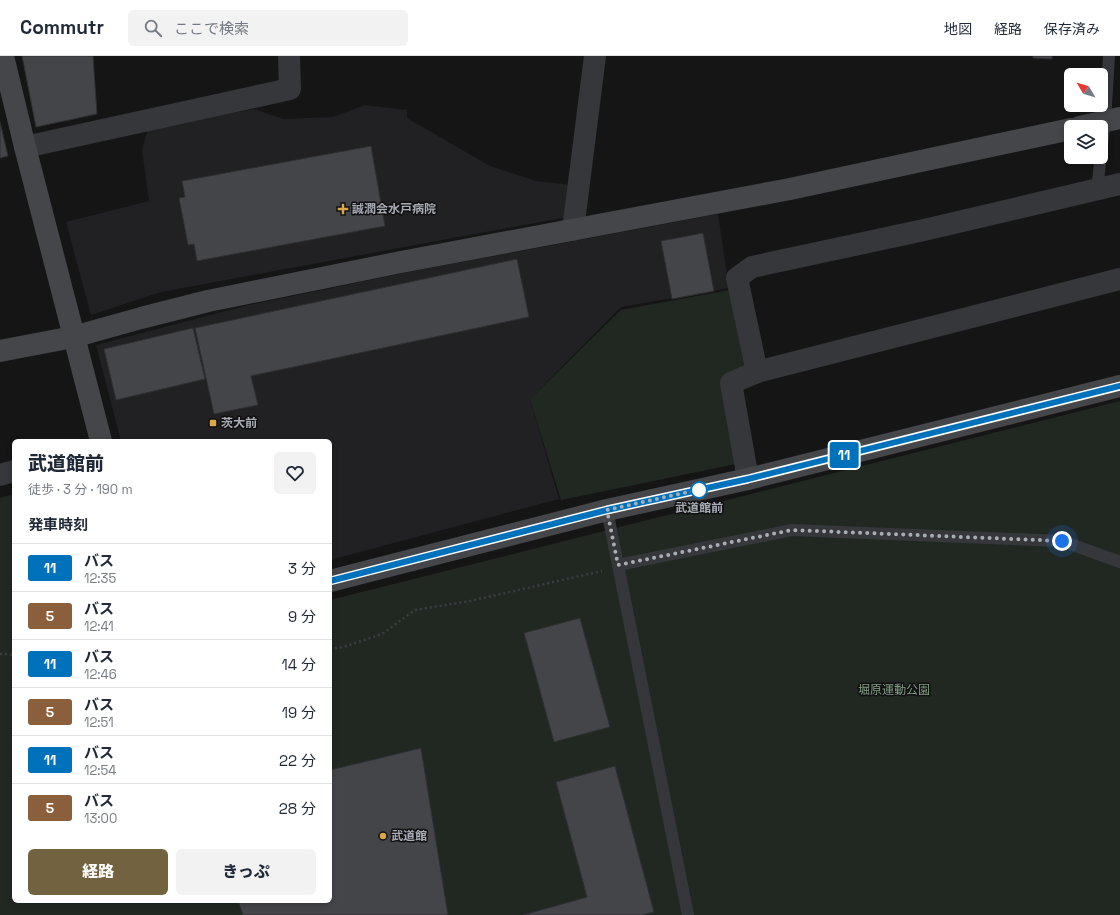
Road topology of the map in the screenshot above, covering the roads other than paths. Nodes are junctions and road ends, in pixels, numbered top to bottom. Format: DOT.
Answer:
graph roads {
  1 [pos="3,56"];
  2 [pos="289,56"];
  3 [pos="594,56"];
  4 [pos="1109,56"];
  5 [pos="1112,120"];
  6 [pos="1064,130"];
  7 [pos="25,147"];
  8 [pos="1120,184"];
  9 [pos="1097,189"];
  10 [pos="573,230"];
  11 [pos="1120,279"];
  12 [pos="73,337"];
  13 [pos="0,351"];
  14 [pos="757,372"];
  15 [pos="1120,386"];
  16 [pos="100,439"];
  17 [pos="12,472"];
  18 [pos="0,475"];
  19 [pos="748,479"];
  20 [pos="607,510"];
  21 [pos="1120,562"];
  22 [pos="618,565"];
  23 [pos="332,580"];
  24 [pos="688,915"];
  1 -- 7 [label="street"];
  2 -- 7 [label="street"];
  3 -- 10 [label="street"];
  4 -- 5 [label="lane"];
  5 -- 9 [label="lane"];
  6 -- 10 [label="street"];
  7 -- 12 [label="street"];
  8 -- 9 [label="street"];
  9 -- 14 [label="street"];
  10 -- 12 [label="street"];
  11 -- 14 [label="street"];
  12 -- 13 [label="street"];
  12 -- 16 [label="street"];
  14 -- 19 [label="street"];
  15 -- 19 [label="street"];
  17 -- 18 [label="street"];
  19 -- 20 [label="street"];
  20 -- 22 [label="lane"];
  20 -- 23 [label="street"];
  21 -- 22 [label="lane"];
  22 -- 24 [label="lane"];
}
